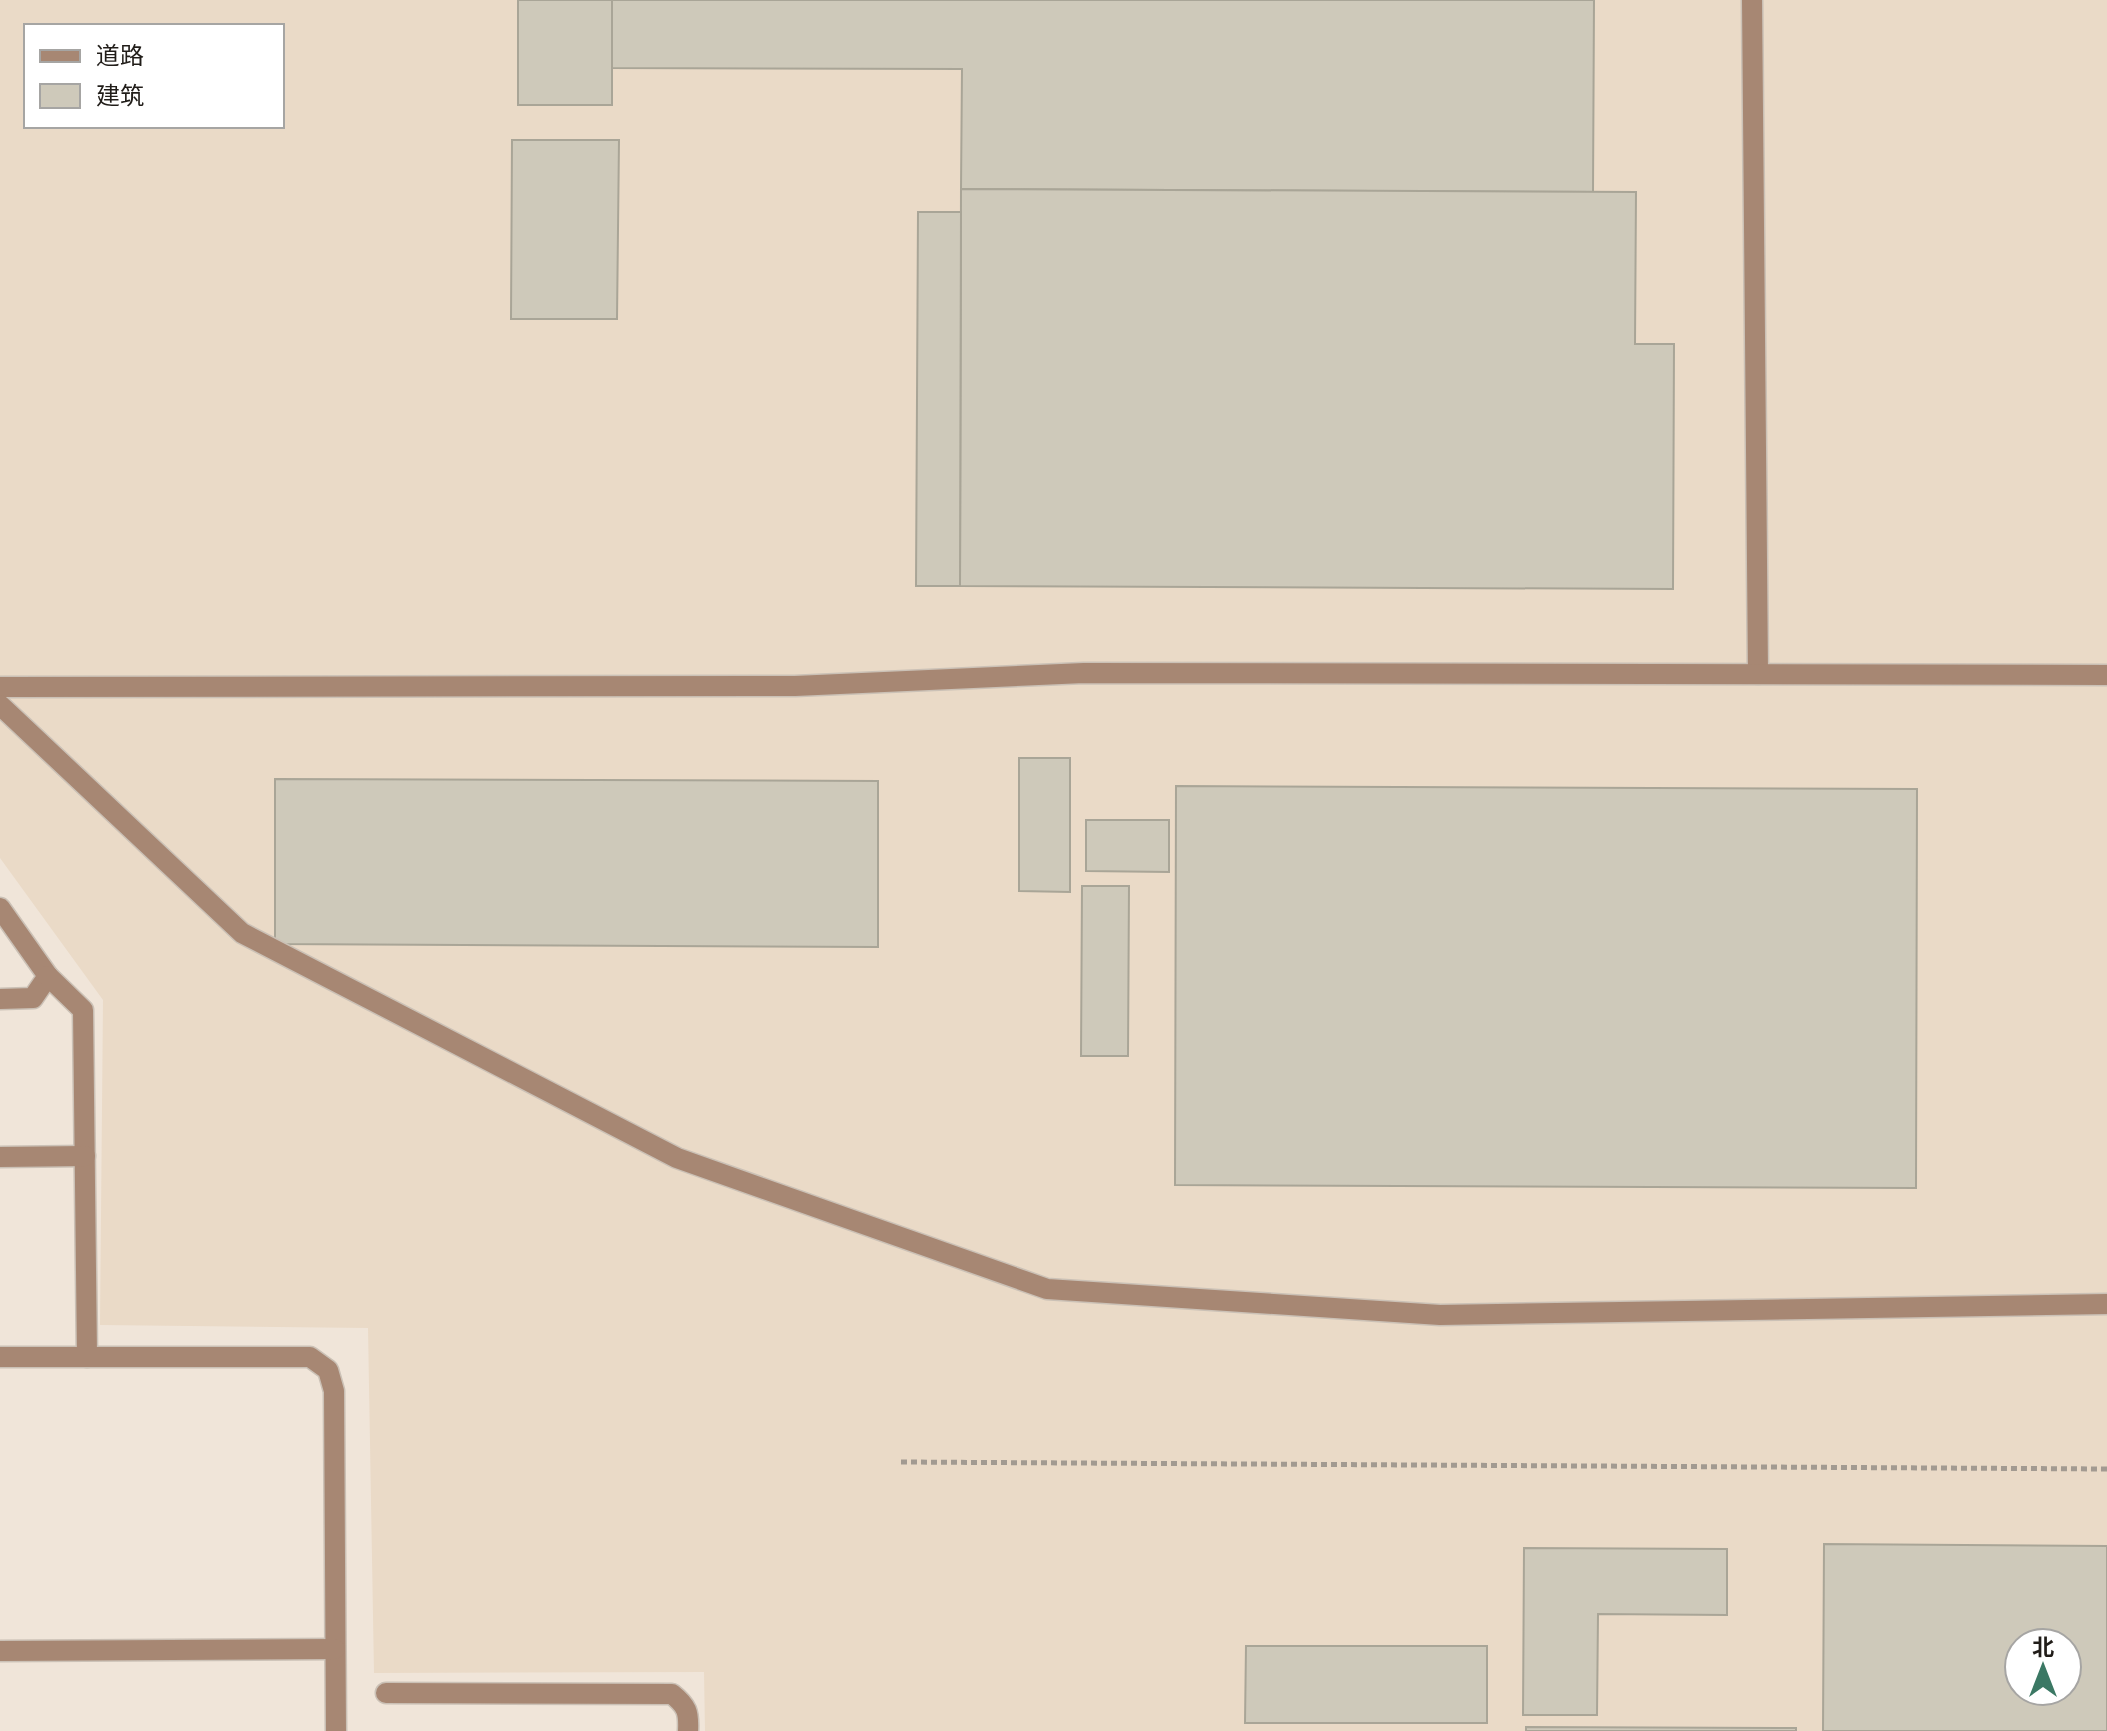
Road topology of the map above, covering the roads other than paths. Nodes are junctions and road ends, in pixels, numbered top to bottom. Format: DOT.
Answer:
graph roads {
  1 [pos="1752,0"];
  2 [pos="1758,674"];
  3 [pos="2107,675"];
  4 [pos="0,687"];
  5 [pos="0,705"];
  6 [pos="0,908"];
  7 [pos="48,976"];
  8 [pos="0,999"];
  9 [pos="85,1156"];
  10 [pos="0,1157"];
  11 [pos="2107,1304"];
  12 [pos="0,1357"];
  13 [pos="87,1357"];
  14 [pos="335,1649"];
  15 [pos="0,1651"];
  16 [pos="386,1693"];
  17 [pos="336,1731"];
  18 [pos="688,1731"];
  1 -- 2 [label="lane"];
  2 -- 3 [label="lane"];
  2 -- 4 [label="lane"];
  5 -- 11 [label="lane"];
  6 -- 7 [label="lane"];
  7 -- 8 [label="lane"];
  7 -- 9 [label="lane"];
  9 -- 10 [label="lane"];
  9 -- 13 [label="lane"];
  12 -- 13 [label="lane"];
  13 -- 14 [label="lane"];
  14 -- 15 [label="lane"];
  14 -- 17 [label="lane"];
  16 -- 18 [label="lane"];
}
